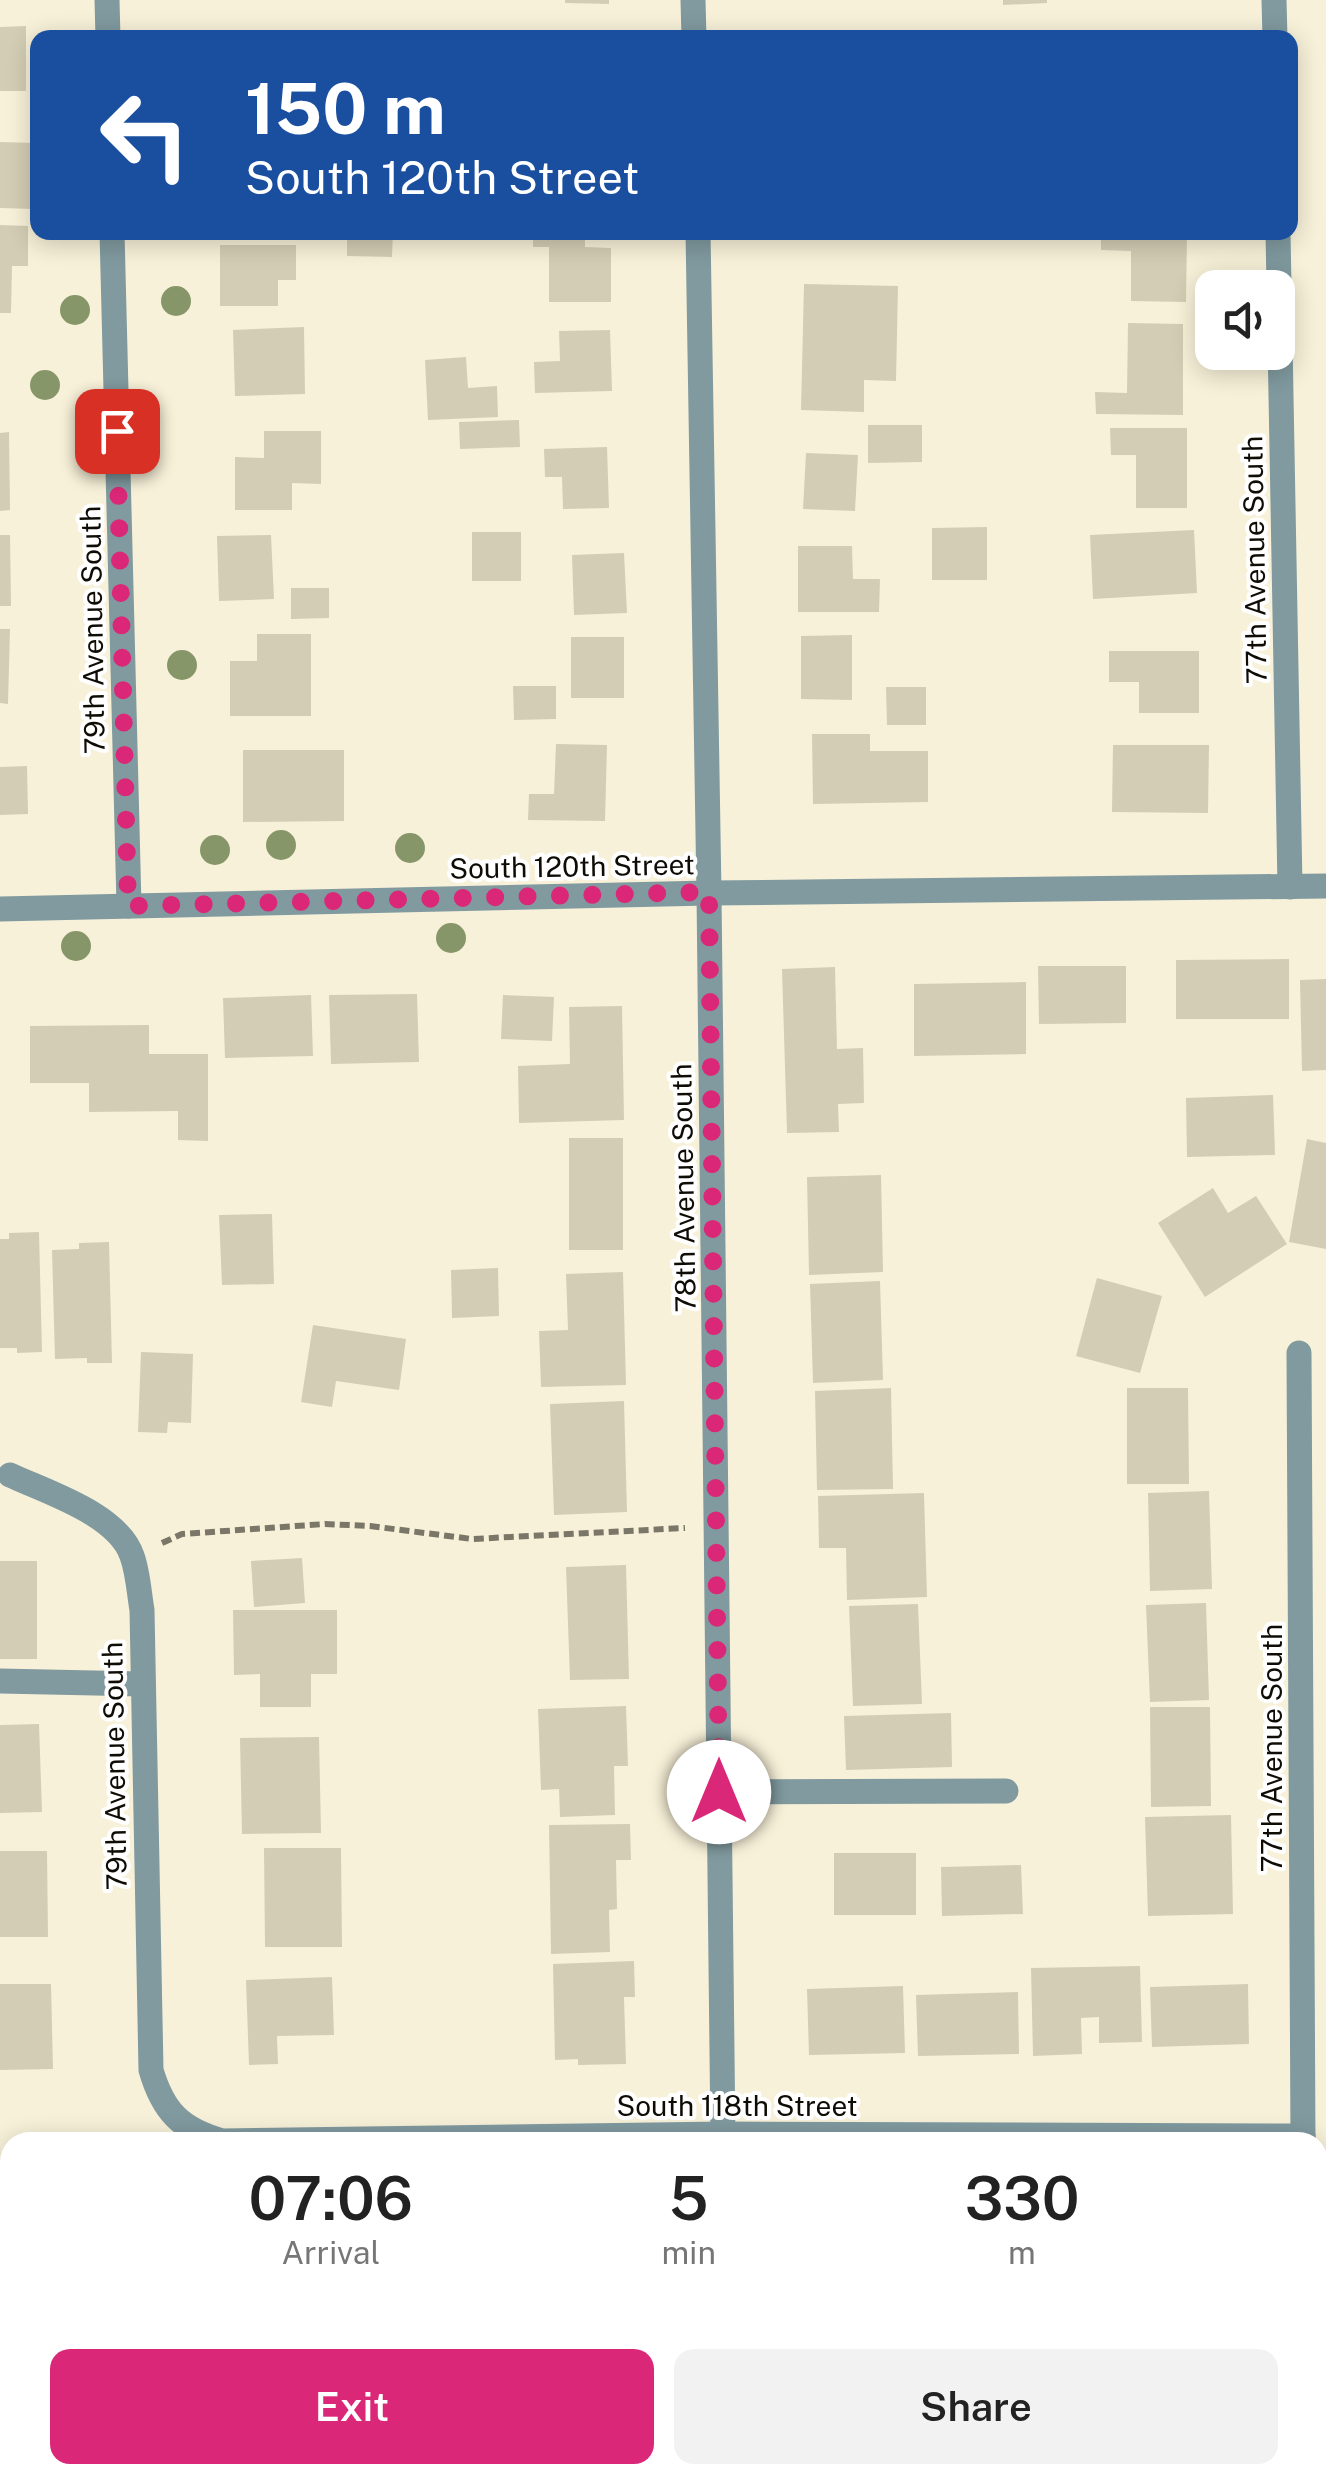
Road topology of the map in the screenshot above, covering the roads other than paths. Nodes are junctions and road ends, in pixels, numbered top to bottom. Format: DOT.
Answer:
graph roads {
  1 [pos="107,0"];
  2 [pos="694,0"];
  3 [pos="1274,0"];
  4 [pos="108,30"];
  5 [pos="694,30"];
  6 [pos="1275,30"];
  7 [pos="112,240"];
  8 [pos="698,240"];
  9 [pos="1278,240"];
  10 [pos="1326,886"];
  11 [pos="1290,887"];
  12 [pos="709,892"];
  13 [pos="128,906"];
  14 [pos="0,909"];
  15 [pos="1298,1353"];
  16 [pos="10,1475"];
  17 [pos="0,1682"];
  18 [pos="142,1684"];
  19 [pos="1006,1791"];
  20 [pos="719,1792"];
  21 [pos="177,2119"];
  22 [pos="195,2132"];
  23 [pos="723,2132"];
  24 [pos="1303,2132"];
  1 -- 4 [label="street"];
  2 -- 5 [label="street"];
  3 -- 6 [label="street"];
  7 -- 13 [label="street, 79th Avenue South"];
  8 -- 12 [label="street, 78th Avenue South"];
  9 -- 11 [label="street, 77th Avenue South"];
  10 -- 11 [label="street, South 120th Street"];
  11 -- 12 [label="street, South 120th Street"];
  12 -- 13 [label="street, South 120th Street"];
  12 -- 20 [label="street, 78th Avenue South"];
  13 -- 14 [label="street, South 120th Street"];
  15 -- 24 [label="street, 77th Avenue South"];
  16 -- 18 [label="street, 79th Avenue South"];
  17 -- 18 [label="street"];
  18 -- 21 [label="street, 79th Avenue South"];
  19 -- 20 [label="street"];
  20 -- 23 [label="street, 78th Avenue South"];
  21 -- 22 [label="street, South 118th Street"];
}
